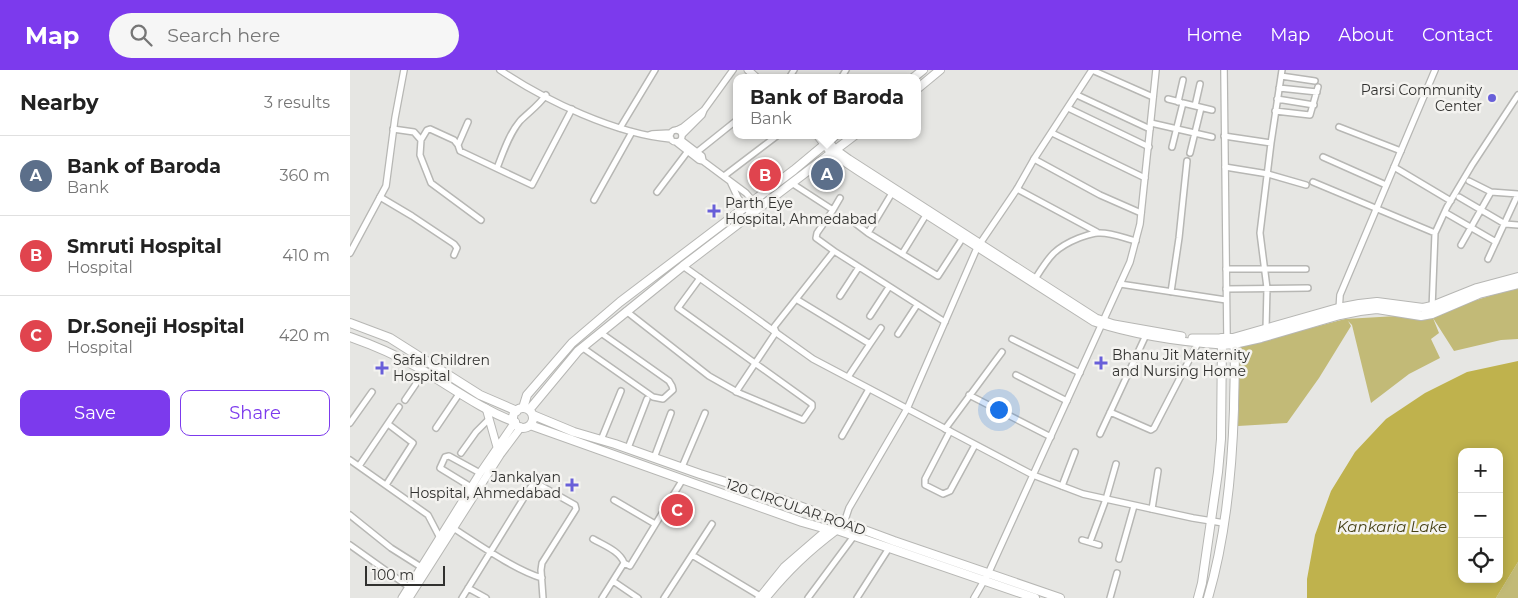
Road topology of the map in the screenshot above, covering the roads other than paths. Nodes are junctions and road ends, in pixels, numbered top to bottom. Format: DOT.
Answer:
graph roads {
  1 [pos="404,70"];
  2 [pos="500,70"];
  3 [pos="654,70"];
  4 [pos="733,70"];
  5 [pos="940,70"];
  6 [pos="1092,70"];
  7 [pos="1156,70"];
  8 [pos="1224,70"];
  9 [pos="1435,70"];
  10 [pos="1281,73"];
  11 [pos="1183,80"];
  12 [pos="1315,81"];
  13 [pos="1200,84"];
  14 [pos="921,86"];
  15 [pos="1279,88"];
  16 [pos="546,95"];
  17 [pos="1077,95"];
  18 [pos="1518,96"];
  19 [pos="1153,97"];
  20 [pos="1168,99"];
  21 [pos="1277,99"];
  22 [pos="1181,102"];
  23 [pos="1314,105"];
  24 [pos="1195,106"];
  25 [pos="1068,108"];
  26 [pos="1201,108"];
  27 [pos="572,109"];
  28 [pos="1212,110"];
  29 [pos="1275,111"];
  30 [pos="468,122"];
  31 [pos="733,123"];
  32 [pos="1150,126"];
  33 [pos="1339,127"];
  34 [pos="620,128"];
  35 [pos="1176,129"];
  36 [pos="393,130"];
  37 [pos="632,132"];
  38 [pos="1052,133"];
  39 [pos="1195,134"];
  40 [pos="1224,136"];
  41 [pos="676,137"];
  42 [pos="1212,137"];
  43 [pos="773,139"];
  44 [pos="850,139"];
  45 [pos="421,140"];
  46 [pos="825,140"];
  47 [pos="1271,143"];
  48 [pos="458,145"];
  49 [pos="1149,147"];
  50 [pos="1172,147"];
  51 [pos="688,151"];
  52 [pos="833,151"];
  53 [pos="697,152"];
  54 [pos="1401,152"];
  55 [pos="1190,153"];
  56 [pos="1323,157"];
  57 [pos="1034,158"];
  58 [pos="704,160"];
  59 [pos="1187,161"];
  60 [pos="1225,167"];
  61 [pos="1394,167"];
  62 [pos="497,168"];
  63 [pos="1268,174"];
  64 [pos="724,176"];
  65 [pos="1145,178"];
  66 [pos="1469,181"];
  67 [pos="731,182"];
  68 [pos="1312,182"];
  69 [pos="793,184"];
  70 [pos="1306,185"];
  71 [pos="1386,185"];
  72 [pos="1017,189"];
  73 [pos="657,192"];
  74 [pos="1491,192"];
  75 [pos="892,193"];
  76 [pos="380,197"];
  77 [pos="1459,197"];
  78 [pos="840,198"];
  79 [pos="594,200"];
  80 [pos="753,201"];
  81 [pos="1451,201"];
  82 [pos="745,206"];
  83 [pos="759,208"];
  84 [pos="1377,209"];
  85 [pos="833,210"];
  86 [pos="1481,210"];
  87 [pos="1141,213"];
  88 [pos="1446,213"];
  89 [pos="751,214"];
  90 [pos="926,215"];
  91 [pos="481,220"];
  92 [pos="851,220"];
  93 [pos="1505,224"];
  94 [pos="1518,225"];
  95 [pos="1471,228"];
  96 [pos="868,233"];
  97 [pos="1097,233"];
  98 [pos="1435,233"];
  99 [pos="962,239"];
  100 [pos="1136,242"];
  101 [pos="1496,242"];
  102 [pos="1461,245"];
  103 [pos="979,246"];
  104 [pos="834,251"];
  105 [pos="350,253"];
  106 [pos="454,254"];
  107 [pos="902,254"];
  108 [pos="1488,258"];
  109 [pos="683,266"];
  110 [pos="859,267"];
  111 [pos="1226,269"];
  112 [pos="1264,269"];
  113 [pos="1306,269"];
  114 [pos="1518,277"];
  115 [pos="700,278"];
  116 [pos="1035,279"];
  117 [pos="1120,284"];
  118 [pos="1518,284"];
  119 [pos="889,287"];
  120 [pos="1267,288"];
  121 [pos="1308,288"];
  122 [pos="1226,289"];
  123 [pos="1171,292"];
  124 [pos="840,296"];
  125 [pos="796,299"];
  126 [pos="1226,300"];
  127 [pos="917,305"];
  128 [pos="1432,310"];
  129 [pos="626,311"];
  130 [pos="1339,311"];
  131 [pos="870,316"];
  132 [pos="945,322"];
  133 [pos="1103,322"];
  134 [pos="350,323"];
  135 [pos="881,328"];
  136 [pos="1266,329"];
  137 [pos="776,332"];
  138 [pos="601,333"];
  139 [pos="898,334"];
  140 [pos="1146,335"];
  141 [pos="350,338"];
  142 [pos="1012,338"];
  143 [pos="1228,341"];
  144 [pos="1198,343"];
  145 [pos="870,344"];
  146 [pos="583,348"];
  147 [pos="1002,352"];
  148 [pos="754,364"];
  149 [pos="424,372"];
  150 [pos="1080,373"];
  151 [pos="1016,375"];
  152 [pos="848,377"];
  153 [pos="869,389"];
  154 [pos="621,391"];
  155 [pos="372,392"];
  156 [pos="736,392"];
  157 [pos="459,394"];
  158 [pos="970,395"];
  159 [pos="647,399"];
  160 [pos="405,400"];
  161 [pos="1067,401"];
  162 [pos="399,407"];
  163 [pos="486,408"];
  164 [pos="907,409"];
  165 [pos="525,411"];
  166 [pos="1110,412"];
  167 [pos="671,413"];
  168 [pos="705,413"];
  169 [pos="489,419"];
  170 [pos="350,422"];
  171 [pos="388,424"];
  172 [pos="518,425"];
  173 [pos="530,426"];
  174 [pos="436,428"];
  175 [pos="947,430"];
  176 [pos="1100,434"];
  177 [pos="842,436"];
  178 [pos="1051,437"];
  179 [pos="601,440"];
  180 [pos="975,445"];
  181 [pos="498,447"];
  182 [pos="628,448"];
  183 [pos="1075,452"];
  184 [pos="461,453"];
  185 [pos="654,458"];
  186 [pos="350,460"];
  187 [pos="1116,464"];
  188 [pos="358,466"];
  189 [pos="682,467"];
  190 [pos="1158,471"];
  191 [pos="480,473"];
  192 [pos="1033,475"];
  193 [pos="683,479"];
  194 [pos="386,485"];
  195 [pos="1062,486"];
  196 [pos="471,487"];
  197 [pos="1106,499"];
  198 [pos="614,500"];
  199 [pos="1134,506"];
  200 [pos="849,508"];
  201 [pos="1152,509"];
  202 [pos="350,515"];
  203 [pos="836,520"];
  204 [pos="1212,522"];
  205 [pos="844,523"];
  206 [pos="1224,523"];
  207 [pos="655,524"];
  208 [pos="712,524"];
  209 [pos="454,528"];
  210 [pos="828,529"];
  211 [pos="837,530"];
  212 [pos="854,536"];
  213 [pos="440,538"];
  214 [pos="593,539"];
  215 [pos="1082,540"];
  216 [pos="1090,542"];
  217 [pos="350,545"];
  218 [pos="1099,545"];
  219 [pos="889,548"];
  220 [pos="491,552"];
  221 [pos="692,555"];
  222 [pos="1120,559"];
  223 [pos="624,563"];
  224 [pos="421,567"];
  225 [pos="1117,573"];
  226 [pos="542,578"];
  227 [pos="986,578"];
  228 [pos="613,581"];
  229 [pos="409,587"];
  230 [pos="468,588"];
  231 [pos="762,597"];
  232 [pos="402,598"];
  233 [pos="409,598"];
  234 [pos="462,598"];
  235 [pos="486,598"];
  236 [pos="543,598"];
  237 [pos="602,598"];
  238 [pos="637,598"];
  239 [pos="664,598"];
  240 [pos="808,598"];
  241 [pos="857,598"];
  242 [pos="974,598"];
  243 [pos="1035,598"];
  244 [pos="1060,598"];
  245 [pos="1110,598"];
  246 [pos="1198,598"];
  247 [pos="1208,598"];
  1 -- 36 [label="street"];
  2 -- 16 [label="street"];
  3 -- 34 [label="street"];
  4 -- 41 [label="street"];
  5 -- 14 [label="main road"];
  6 -- 17 [label="street"];
  6 -- 19 [label="street"];
  7 -- 19 [label="street"];
  8 -- 40 [label="street"];
  9 -- 54 [label="street"];
  10 -- 12 [label="street"];
  10 -- 15 [label="street"];
  11 -- 22 [label="street"];
  13 -- 24 [label="street"];
  15 -- 21 [label="street"];
  15 -- 23 [label="street"];
  16 -- 27 [label="street"];
  16 -- 62 [label="street"];
  17 -- 25 [label="street"];
  17 -- 32 [label="street"];
  18 -- 81 [label="street"];
  19 -- 32 [label="street"];
  20 -- 22 [label="street"];
  21 -- 23 [label="street"];
  21 -- 29 [label="street"];
  22 -- 24 [label="street"];
  22 -- 35 [label="street"];
  23 -- 29 [label="street"];
  24 -- 26 [label="street"];
  25 -- 38 [label="street"];
  25 -- 49 [label="street"];
  26 -- 28 [label="street"];
  26 -- 39 [label="street"];
  27 -- 34 [label="street"];
  27 -- 62 [label="street"];
  29 -- 47 [label="street"];
  30 -- 48 [label="street"];
  31 -- 53 [label="street"];
  32 -- 35 [label="street"];
  32 -- 49 [label="street"];
  33 -- 54 [label="street"];
  34 -- 37 [label="street"];
  35 -- 39 [label="street"];
  35 -- 50 [label="street"];
  36 -- 45 [label="street"];
  36 -- 76 [label="street"];
  37 -- 41 [label="street"];
  37 -- 79 [label="street"];
  38 -- 57 [label="street"];
  38 -- 65 [label="street"];
  39 -- 42 [label="street"];
  39 -- 55 [label="street"];
  40 -- 47 [label="street"];
  40 -- 60 [label="street"];
  41 -- 51 [label="street"];
  41 -- 53 [label="street"];
  43 -- 64 [label="street"];
  44 -- 52 [label="main road"];
  45 -- 48 [label="street"];
  45 -- 91 [label="street"];
  46 -- 52 [label="main road"];
  46 -- 80 [label="main road"];
  47 -- 63 [label="street"];
  48 -- 62 [label="street"];
  49 -- 65 [label="street"];
  51 -- 58 [label="street"];
  51 -- 73 [label="street"];
  52 -- 69 [label="main road"];
  52 -- 75 [label="main road"];
  52 -- 103 [label="main road"];
  53 -- 58 [label="street"];
  54 -- 61 [label="street"];
  56 -- 71 [label="street"];
  57 -- 72 [label="street"];
  57 -- 87 [label="street"];
  58 -- 64 [label="street"];
  59 -- 123 [label="street"];
  60 -- 63 [label="street"];
  60 -- 111 [label="street"];
  61 -- 71 [label="street"];
  61 -- 81 [label="street"];
  63 -- 70 [label="street"];
  63 -- 112 [label="street"];
  64 -- 67 [label="street"];
  65 -- 87 [label="street"];
  66 -- 74 [label="street"];
  67 -- 80 [label="street"];
  67 -- 82 [label="street"];
  68 -- 84 [label="street"];
  69 -- 83 [label="main road"];
  69 -- 85 [label="street"];
  71 -- 84 [label="street"];
  72 -- 97 [label="street"];
  72 -- 103 [label="street"];
  74 -- 86 [label="street"];
  74 -- 93 [label="street"];
  75 -- 90 [label="main road"];
  75 -- 96 [label="street"];
  76 -- 105 [label="street"];
  76 -- 106 [label="street"];
  77 -- 86 [label="street"];
  78 -- 85 [label="street"];
  80 -- 82 [label="main road"];
  80 -- 83 [label="street"];
  81 -- 88 [label="street"];
  82 -- 89 [label="street"];
  82 -- 165 [label="main road"];
  83 -- 89 [label="main road"];
  84 -- 98 [label="street"];
  84 -- 130 [label="street"];
  85 -- 104 [label="street"];
  86 -- 93 [label="street"];
  86 -- 95 [label="street"];
  87 -- 100 [label="street"];
  88 -- 95 [label="street"];
  88 -- 98 [label="street"];
  89 -- 109 [label="main road"];
  90 -- 99 [label="main road"];
  90 -- 107 [label="street"];
  92 -- 96 [label="street"];
  93 -- 94 [label="street"];
  93 -- 101 [label="street"];
  95 -- 101 [label="street"];
  95 -- 102 [label="street"];
  96 -- 107 [label="street"];
  97 -- 100 [label="street"];
  97 -- 116 [label="street"];
  98 -- 128 [label="street"];
  99 -- 103 [label="main road"];
  99 -- 107 [label="street"];
  100 -- 117 [label="street"];
  101 -- 108 [label="street"];
  103 -- 116 [label="main road"];
  103 -- 132 [label="street"];
  103 -- 133 [label="main road"];
  104 -- 110 [label="street"];
  104 -- 125 [label="street"];
  109 -- 115 [label="street"];
  109 -- 129 [label="main road"];
  110 -- 119 [label="street"];
  110 -- 124 [label="street"];
  111 -- 112 [label="street"];
  111 -- 122 [label="street"];
  112 -- 113 [label="street"];
  112 -- 120 [label="street"];
  114 -- 128 [label="main road"];
  115 -- 137 [label="street"];
  115 -- 148 [label="street"];
  116 -- 133 [label="main road"];
  117 -- 123 [label="street"];
  117 -- 133 [label="street"];
  118 -- 128 [label="main road"];
  119 -- 127 [label="street"];
  119 -- 131 [label="street"];
  120 -- 121 [label="street"];
  120 -- 122 [label="street"];
  120 -- 136 [label="street"];
  122 -- 126 [label="street"];
  123 -- 126 [label="street"];
  125 -- 137 [label="street"];
  125 -- 145 [label="street"];
  126 -- 143 [label="street"];
  127 -- 132 [label="street"];
  127 -- 139 [label="street"];
  128 -- 130 [label="main road"];
  129 -- 138 [label="main road"];
  129 -- 156 [label="street"];
  130 -- 136 [label="main road"];
  130 -- 143 [label="main road"];
  132 -- 164 [label="street"];
  133 -- 140 [label="main road"];
  133 -- 143 [label="main road"];
  133 -- 150 [label="street"];
  134 -- 165 [label="main road, 120 CIRCULAR ROAD"];
  135 -- 145 [label="street"];
  136 -- 143 [label="main road"];
  137 -- 148 [label="street"];
  137 -- 152 [label="street"];
  138 -- 146 [label="main road"];
  138 -- 146 [label="street"];
  140 -- 144 [label="main road"];
  140 -- 166 [label="street"];
  141 -- 149 [label="main road"];
  142 -- 150 [label="street"];
  143 -- 144 [label="main road"];
  143 -- 204 [label="main road"];
  143 -- 206 [label="main road"];
  144 -- 166 [label="street"];
  145 -- 152 [label="street"];
  146 -- 165 [label="main road"];
  147 -- 158 [label="street"];
  148 -- 156 [label="street"];
  148 -- 156 [label="street"];
  149 -- 157 [label="main road"];
  149 -- 160 [label="street"];
  150 -- 161 [label="street"];
  151 -- 161 [label="street"];
  152 -- 153 [label="street"];
  153 -- 164 [label="street"];
  153 -- 177 [label="street"];
  154 -- 179 [label="street"];
  155 -- 170 [label="street"];
  157 -- 163 [label="main road"];
  157 -- 174 [label="street"];
  158 -- 175 [label="street"];
  158 -- 178 [label="street"];
  159 -- 182 [label="street"];
  161 -- 178 [label="street"];
  162 -- 171 [label="street"];
  163 -- 169 [label="main road"];
  163 -- 172 [label="main road"];
  164 -- 175 [label="street"];
  164 -- 200 [label="street"];
  165 -- 172 [label="main road"];
  165 -- 173 [label="main road"];
  165 -- 179 [label="main road, 120 CIRCULAR ROAD"];
  166 -- 176 [label="street"];
  167 -- 185 [label="street"];
  168 -- 189 [label="street"];
  169 -- 181 [label="main road"];
  169 -- 184 [label="street"];
  171 -- 188 [label="street"];
  171 -- 194 [label="street"];
  172 -- 173 [label="main road"];
  172 -- 181 [label="main road"];
  172 -- 209 [label="main road"];
  173 -- 193 [label="main road, 120 CIRCULAR ROAD"];
  175 -- 180 [label="street"];
  175 -- 180 [label="street"];
  178 -- 192 [label="street"];
  179 -- 182 [label="main road, 120 CIRCULAR ROAD"];
  180 -- 192 [label="street"];
  181 -- 191 [label="main road"];
  182 -- 185 [label="main road, 120 CIRCULAR ROAD"];
  183 -- 195 [label="street"];
  185 -- 189 [label="main road, 120 CIRCULAR ROAD"];
  186 -- 188 [label="street"];
  187 -- 197 [label="street"];
  188 -- 194 [label="street"];
  189 -- 203 [label="main road, 120 CIRCULAR ROAD"];
  190 -- 201 [label="street"];
  191 -- 196 [label="main road"];
  191 -- 196 [label="street"];
  192 -- 195 [label="street"];
  192 -- 227 [label="street"];
  193 -- 207 [label="street"];
  193 -- 210 [label="main road, 120 CIRCULAR ROAD"];
  194 -- 213 [label="street"];
  195 -- 197 [label="street"];
  196 -- 213 [label="main road"];
  197 -- 199 [label="street"];
  197 -- 216 [label="street"];
  198 -- 207 [label="street"];
  199 -- 201 [label="street"];
  199 -- 222 [label="street"];
  200 -- 203 [label="street"];
  200 -- 205 [label="street"];
  201 -- 204 [label="street"];
  202 -- 224 [label="street"];
  203 -- 205 [label="main road, 120 CIRCULAR ROAD"];
  203 -- 210 [label="main road"];
  204 -- 206 [label="street"];
  204 -- 246 [label="main road"];
  205 -- 211 [label="main road"];
  205 -- 227 [label="main road, 120 CIRCULAR ROAD"];
  206 -- 247 [label="main road"];
  207 -- 223 [label="street"];
  208 -- 221 [label="street"];
  209 -- 220 [label="street"];
  209 -- 233 [label="main road"];
  210 -- 211 [label="main road, 120 CIRCULAR ROAD"];
  210 -- 231 [label="main road"];
  211 -- 212 [label="main road, 120 CIRCULAR ROAD"];
  211 -- 231 [label="main road"];
  212 -- 219 [label="main road, 120 CIRCULAR ROAD"];
  212 -- 240 [label="street"];
  213 -- 224 [label="main road"];
  214 -- 223 [label="street"];
  215 -- 216 [label="street"];
  216 -- 218 [label="street"];
  217 -- 229 [label="street"];
  219 -- 227 [label="main road, 120 CIRCULAR ROAD"];
  219 -- 241 [label="street"];
  220 -- 226 [label="street"];
  220 -- 226 [label="street"];
  220 -- 230 [label="street"];
  221 -- 231 [label="street"];
  221 -- 239 [label="street"];
  223 -- 228 [label="street"];
  224 -- 229 [label="main road"];
  225 -- 245 [label="street"];
  226 -- 236 [label="street"];
  227 -- 242 [label="street"];
  227 -- 243 [label="main road, 120 CIRCULAR ROAD"];
  227 -- 244 [label="main road, 120 CIRCULAR ROAD"];
  228 -- 237 [label="street"];
  228 -- 238 [label="street"];
  229 -- 232 [label="main road"];
  230 -- 234 [label="street"];
  230 -- 235 [label="street"];
}
